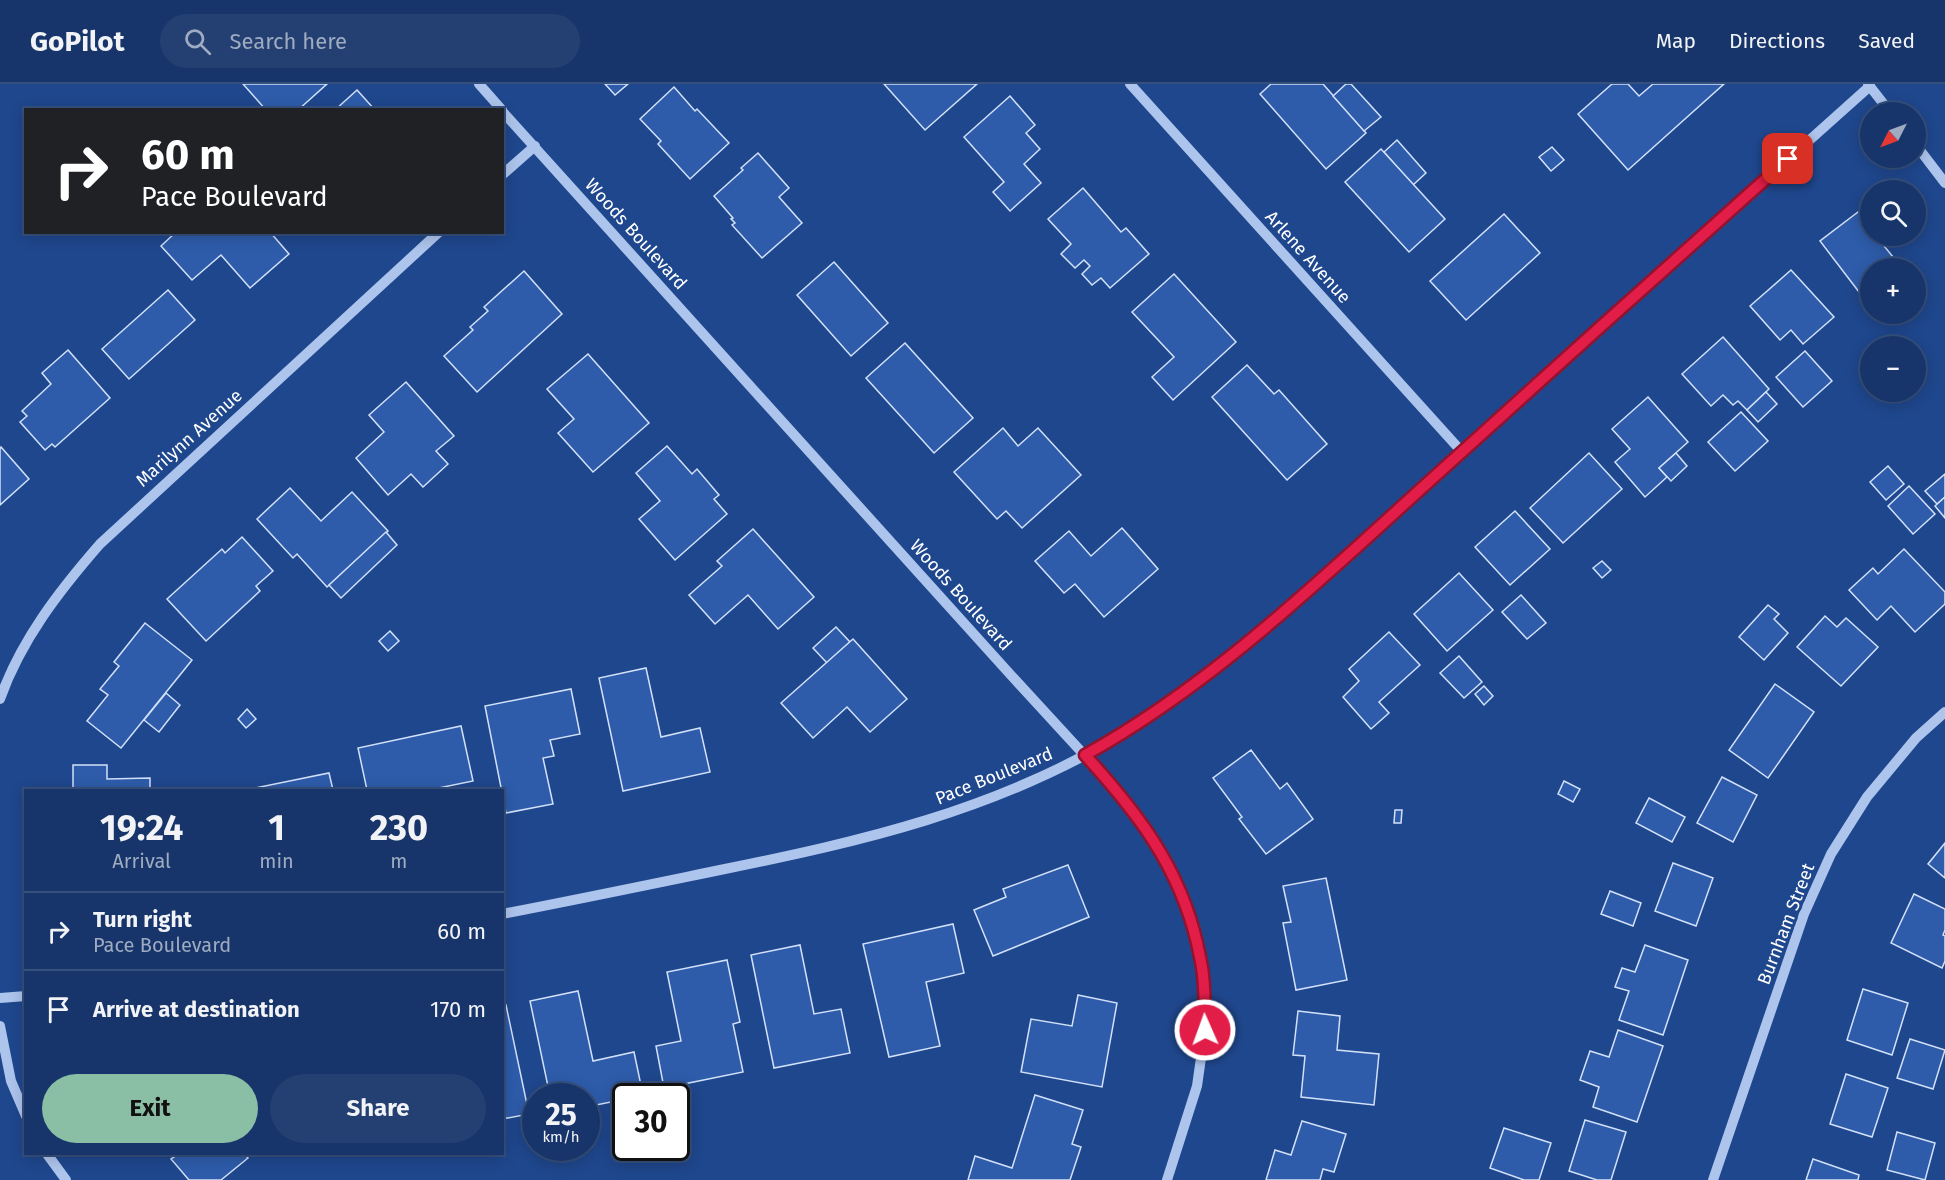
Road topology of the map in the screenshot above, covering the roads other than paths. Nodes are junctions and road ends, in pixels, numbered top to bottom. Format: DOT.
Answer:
graph roads {
  1 [pos="479,84"];
  2 [pos="1130,84"];
  3 [pos="1869,85"];
  4 [pos="1882,102"];
  5 [pos="500,108"];
  6 [pos="504,112"];
  7 [pos="535,146"];
  8 [pos="1926,158"];
  9 [pos="504,173"];
  10 [pos="1945,183"];
  11 [pos="437,234"];
  12 [pos="1462,452"];
  13 [pos="0,699"];
  14 [pos="1945,712"];
  15 [pos="1085,755"];
  16 [pos="504,915"];
  17 [pos="24,996"];
  18 [pos="0,998"];
  19 [pos="0,1026"];
  20 [pos="24,1111"];
  21 [pos="48,1155"];
  22 [pos="66,1180"];
  23 [pos="1167,1180"];
  24 [pos="1713,1180"];
  1 -- 5 [label="street, Woods Boulevard"];
  2 -- 12 [label="street, Arlene Avenue"];
  3 -- 4 [label="street"];
  3 -- 12 [label="street, Pace Boulevard"];
  6 -- 7 [label="street, Woods Boulevard"];
  7 -- 9 [label="street"];
  7 -- 15 [label="street, Woods Boulevard"];
  8 -- 10 [label="street"];
  11 -- 13 [label="street, Marilynn Avenue"];
  12 -- 15 [label="street, Pace Boulevard"];
  14 -- 24 [label="street, Burnham Street"];
  15 -- 16 [label="street, Pace Boulevard"];
  15 -- 23 [label="street, Woods Boulevard"];
  17 -- 18 [label="street"];
  19 -- 20 [label="street"];
  21 -- 22 [label="street"];
}
